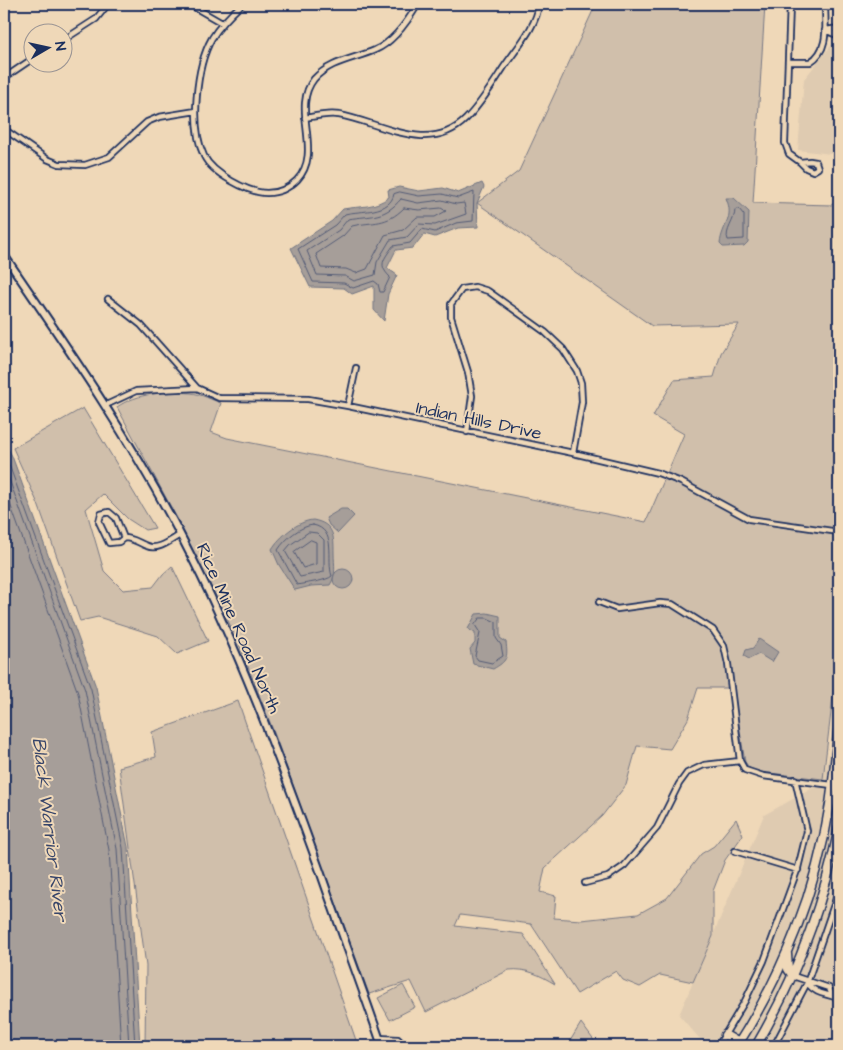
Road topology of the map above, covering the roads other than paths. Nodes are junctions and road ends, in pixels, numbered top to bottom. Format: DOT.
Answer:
graph roads {
  1 [pos="108,4"];
  2 [pos="189,4"];
  3 [pos="242,4"];
  4 [pos="418,4"];
  5 [pos="539,4"];
  6 [pos="790,4"];
  7 [pos="825,4"];
  8 [pos="222,23"];
  9 [pos="839,28"];
  10 [pos="825,30"];
  11 [pos="72,35"];
  12 [pos="839,36"];
  13 [pos="788,62"];
  14 [pos="22,66"];
  15 [pos="4,78"];
  16 [pos="196,111"];
  17 [pos="305,118"];
  18 [pos="4,129"];
  19 [pos="800,162"];
  20 [pos="4,254"];
  21 [pos="108,299"];
  22 [pos="356,368"];
  23 [pos="197,388"];
  24 [pos="106,405"];
  25 [pos="348,406"];
  26 [pos="467,432"];
  27 [pos="573,453"];
  28 [pos="839,532"];
  29 [pos="180,535"];
  30 [pos="124,538"];
  31 [pos="599,602"];
  32 [pos="839,724"];
  33 [pos="740,761"];
  34 [pos="795,779"];
  35 [pos="836,786"];
  36 [pos="839,828"];
  37 [pos="735,851"];
  38 [pos="798,870"];
  39 [pos="585,883"];
  40 [pos="839,890"];
  41 [pos="839,903"];
  42 [pos="834,906"];
  43 [pos="787,949"];
  44 [pos="793,976"];
  45 [pos="807,983"];
  46 [pos="832,995"];
  47 [pos="839,999"];
  48 [pos="725,1034"];
  49 [pos="379,1038"];
  50 [pos="738,1045"];
  51 [pos="382,1046"];
  52 [pos="405,1046"];
  53 [pos="718,1046"];
  54 [pos="756,1046"];
  55 [pos="774,1046"];
  1 -- 11 [label="street"];
  2 -- 8 [label="street"];
  3 -- 8 [label="street"];
  4 -- 17 [label="street"];
  5 -- 17 [label="street"];
  6 -- 13 [label="street"];
  7 -- 10 [label="street"];
  8 -- 16 [label="street"];
  9 -- 10 [label="street"];
  10 -- 12 [label="street"];
  10 -- 13 [label="street"];
  13 -- 19 [label="street"];
  14 -- 15 [label="street"];
  16 -- 17 [label="street"];
  16 -- 18 [label="street"];
  20 -- 24 [label="main road, Rice Mine Road North"];
  21 -- 23 [label="street"];
  22 -- 25 [label="street"];
  23 -- 24 [label="street, Indian Hills Drive"];
  23 -- 25 [label="street, Indian Hills Drive"];
  24 -- 29 [label="main road, Rice Mine Road North"];
  25 -- 26 [label="street, Indian Hills Drive"];
  26 -- 27 [label="street, Indian Hills Drive"];
  26 -- 27 [label="street"];
  27 -- 28 [label="street, Indian Hills Drive"];
  29 -- 30 [label="street"];
  29 -- 49 [label="main road, Rice Mine Road North"];
  30 -- 30 [label="street"];
  31 -- 33 [label="street"];
  32 -- 35 [label="highway"];
  33 -- 34 [label="street"];
  33 -- 39 [label="street"];
  34 -- 35 [label="street"];
  34 -- 38 [label="street"];
  35 -- 43 [label="highway"];
  36 -- 44 [label="highway"];
  37 -- 38 [label="street"];
  38 -- 48 [label="street"];
  40 -- 42 [label="street"];
  41 -- 42 [label="street"];
  42 -- 45 [label="street"];
  43 -- 44 [label="highway"];
  43 -- 50 [label="highway"];
  44 -- 45 [label="street"];
  44 -- 54 [label="highway"];
  45 -- 46 [label="street"];
  45 -- 46 [label="street"];
  45 -- 55 [label="street"];
  46 -- 47 [label="street"];
  48 -- 50 [label="highway"];
  48 -- 53 [label="street"];
  49 -- 51 [label="main road, Rice Mine Road North"];
  49 -- 52 [label="street"];
}
